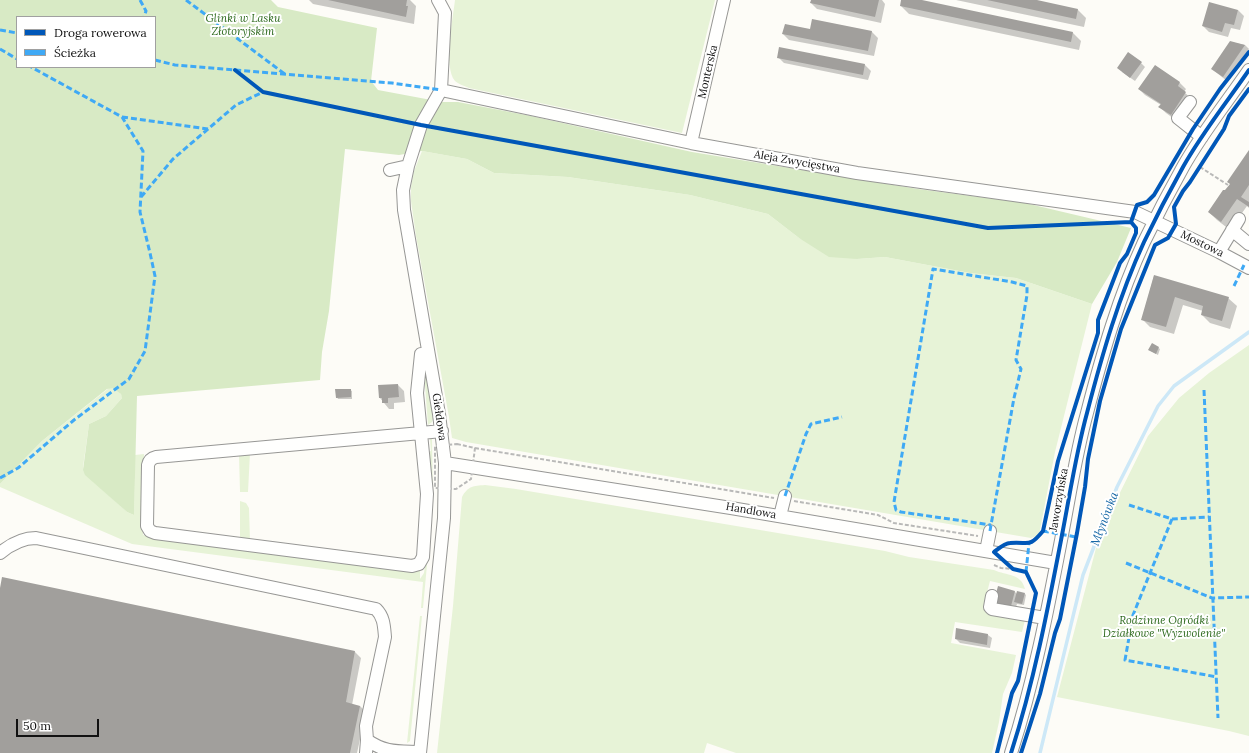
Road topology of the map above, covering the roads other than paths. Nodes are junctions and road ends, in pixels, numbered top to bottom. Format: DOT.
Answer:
graph roads {
  1 [pos="438,0"];
  2 [pos="724,0"];
  3 [pos="1249,70"];
  4 [pos="438,86"];
  5 [pos="1190,102"];
  6 [pos="1202,137"];
  7 [pos="691,143"];
  8 [pos="408,166"];
  9 [pos="390,170"];
  10 [pos="1239,219"];
  11 [pos="1154,222"];
  12 [pos="1232,230"];
  13 [pos="1249,244"];
  14 [pos="1219,252"];
  15 [pos="1249,268"];
  16 [pos="420,354"];
  17 [pos="442,431"];
  18 [pos="421,432"];
  19 [pos="445,463"];
  20 [pos="784,497"];
  21 [pos="780,516"];
  22 [pos="990,534"];
  23 [pos="986,551"];
  24 [pos="0,553"];
  25 [pos="1056,563"];
  26 [pos="992,596"];
  27 [pos="1045,618"];
  28 [pos="368,740"];
  29 [pos="420,752"];
  30 [pos="366,753"];
  31 [pos="1011,753"];
  1 -- 4 [label="street"];
  2 -- 7 [label="street, Monterska"];
  3 -- 6 [label="street, Jaworzyńska"];
  4 -- 7 [label="street, Aleja Zwycięstwa"];
  4 -- 8 [label="street, Giełdowa"];
  5 -- 6 [label="street"];
  6 -- 11 [label="street, Jaworzyńska"];
  7 -- 11 [label="street, Aleja Zwycięstwa"];
  8 -- 9 [label="street"];
  8 -- 16 [label="street, Giełdowa"];
  10 -- 12 [label="street"];
  11 -- 14 [label="street, Mostowa"];
  11 -- 25 [label="street, Jaworzyńska"];
  12 -- 13 [label="street"];
  12 -- 14 [label="street"];
  14 -- 15 [label="street, Mostowa"];
  16 -- 17 [label="street, Giełdowa"];
  16 -- 18 [label="street"];
  17 -- 18 [label="street"];
  17 -- 19 [label="street, Giełdowa"];
  18 -- 18 [label="street"];
  19 -- 21 [label="street, Handlowa"];
  19 -- 29 [label="street, Giełdowa"];
  20 -- 21 [label="street"];
  21 -- 23 [label="street, Handlowa"];
  22 -- 23 [label="street"];
  23 -- 25 [label="street, Handlowa"];
  24 -- 28 [label="street"];
  25 -- 27 [label="street, Jaworzyńska"];
  26 -- 27 [label="street"];
  27 -- 31 [label="street, Jaworzyńska"];
  28 -- 29 [label="street"];
  28 -- 30 [label="street"];
}
